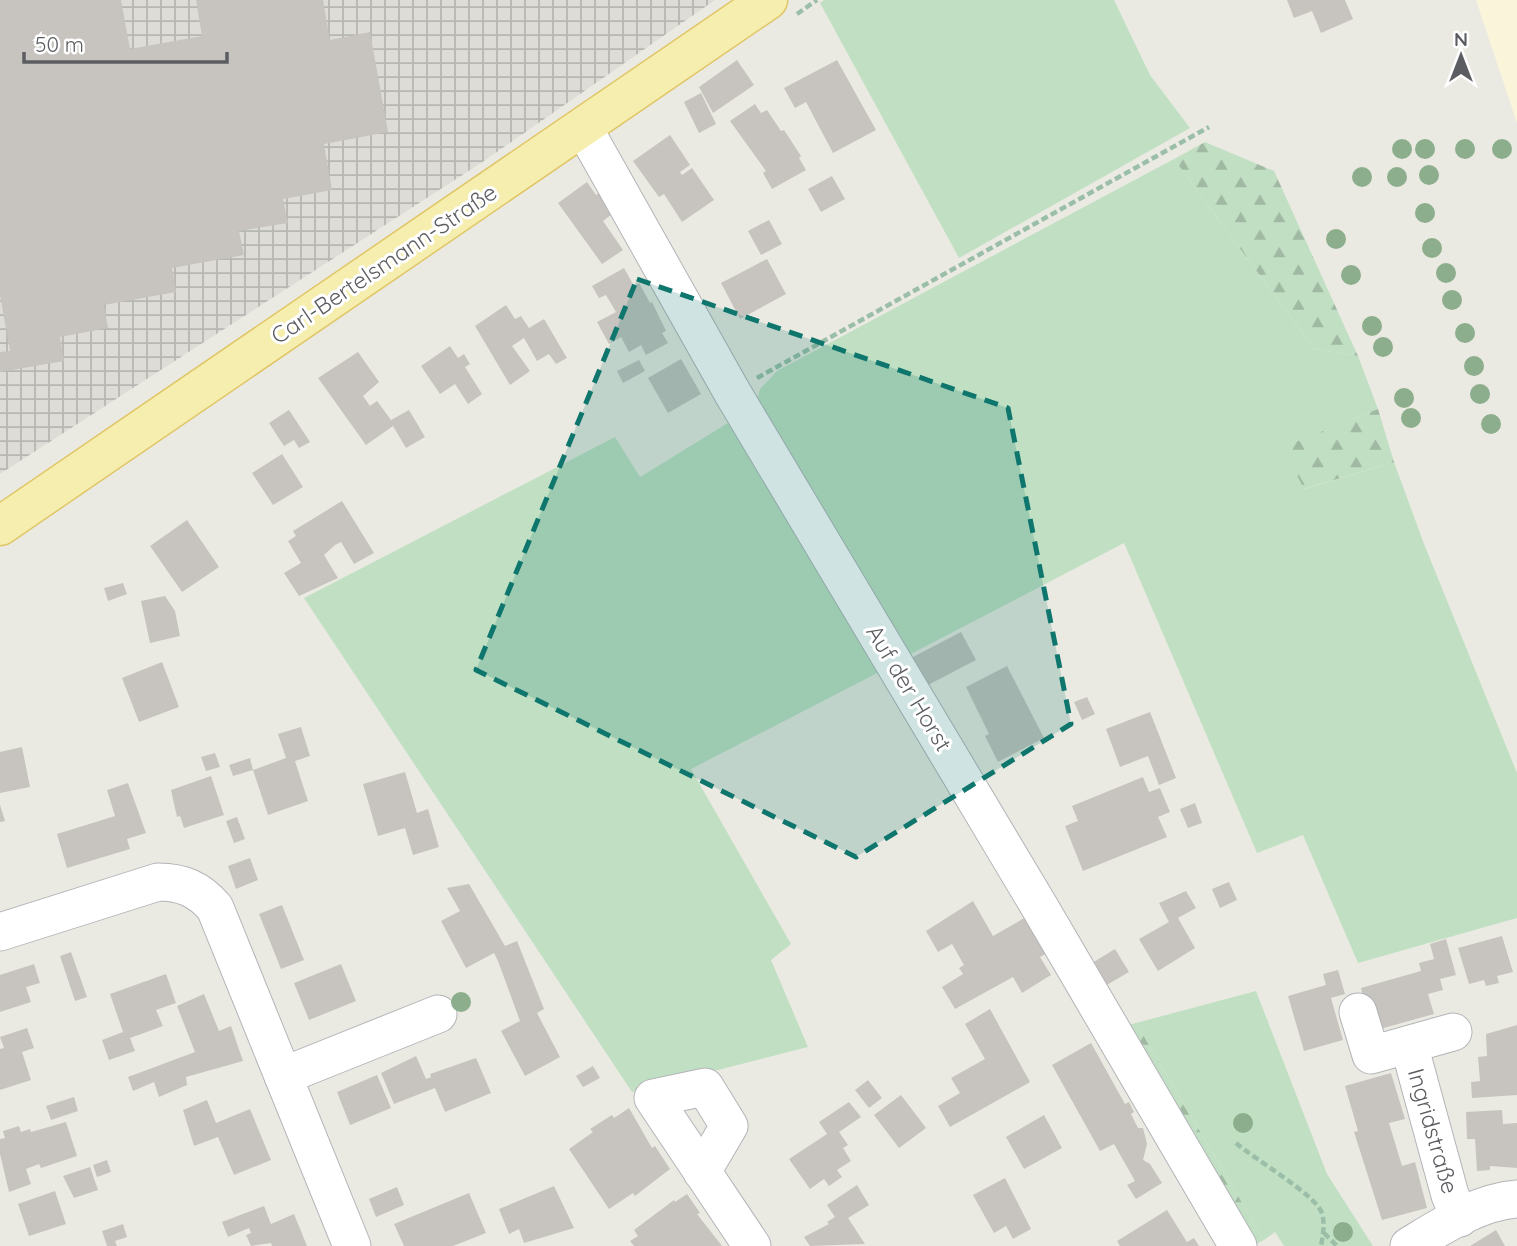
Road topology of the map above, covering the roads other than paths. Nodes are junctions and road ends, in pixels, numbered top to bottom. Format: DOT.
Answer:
graph roads {
  1 [pos="768,0"];
  2 [pos="583,127"];
  3 [pos="0,526"];
  4 [pos="0,932"];
  5 [pos="1358,1012"];
  6 [pos="438,1014"];
  7 [pos="1453,1032"];
  8 [pos="1409,1045"];
  9 [pos="283,1076"];
  10 [pos="702,1172"];
  11 [pos="1517,1199"];
  12 [pos="1460,1218"];
  13 [pos="352,1246"];
  14 [pos="752,1246"];
  15 [pos="1238,1246"];
  16 [pos="1409,1246"];
  1 -- 2 [label="main road, Carl-Bertelsmann-Straße"];
  2 -- 3 [label="main road, Carl-Bertelsmann-Straße"];
  2 -- 15 [label="street, Auf der Horst"];
  4 -- 9 [label="street"];
  5 -- 8 [label="street, Ingridstraße"];
  6 -- 9 [label="street"];
  7 -- 8 [label="street, Ingridstraße"];
  8 -- 12 [label="street, Ingridstraße"];
  9 -- 13 [label="street"];
  10 -- 14 [label="street"];
  11 -- 12 [label="street, Ingridstraße"];
  12 -- 16 [label="street, Ingridstraße"];
}
